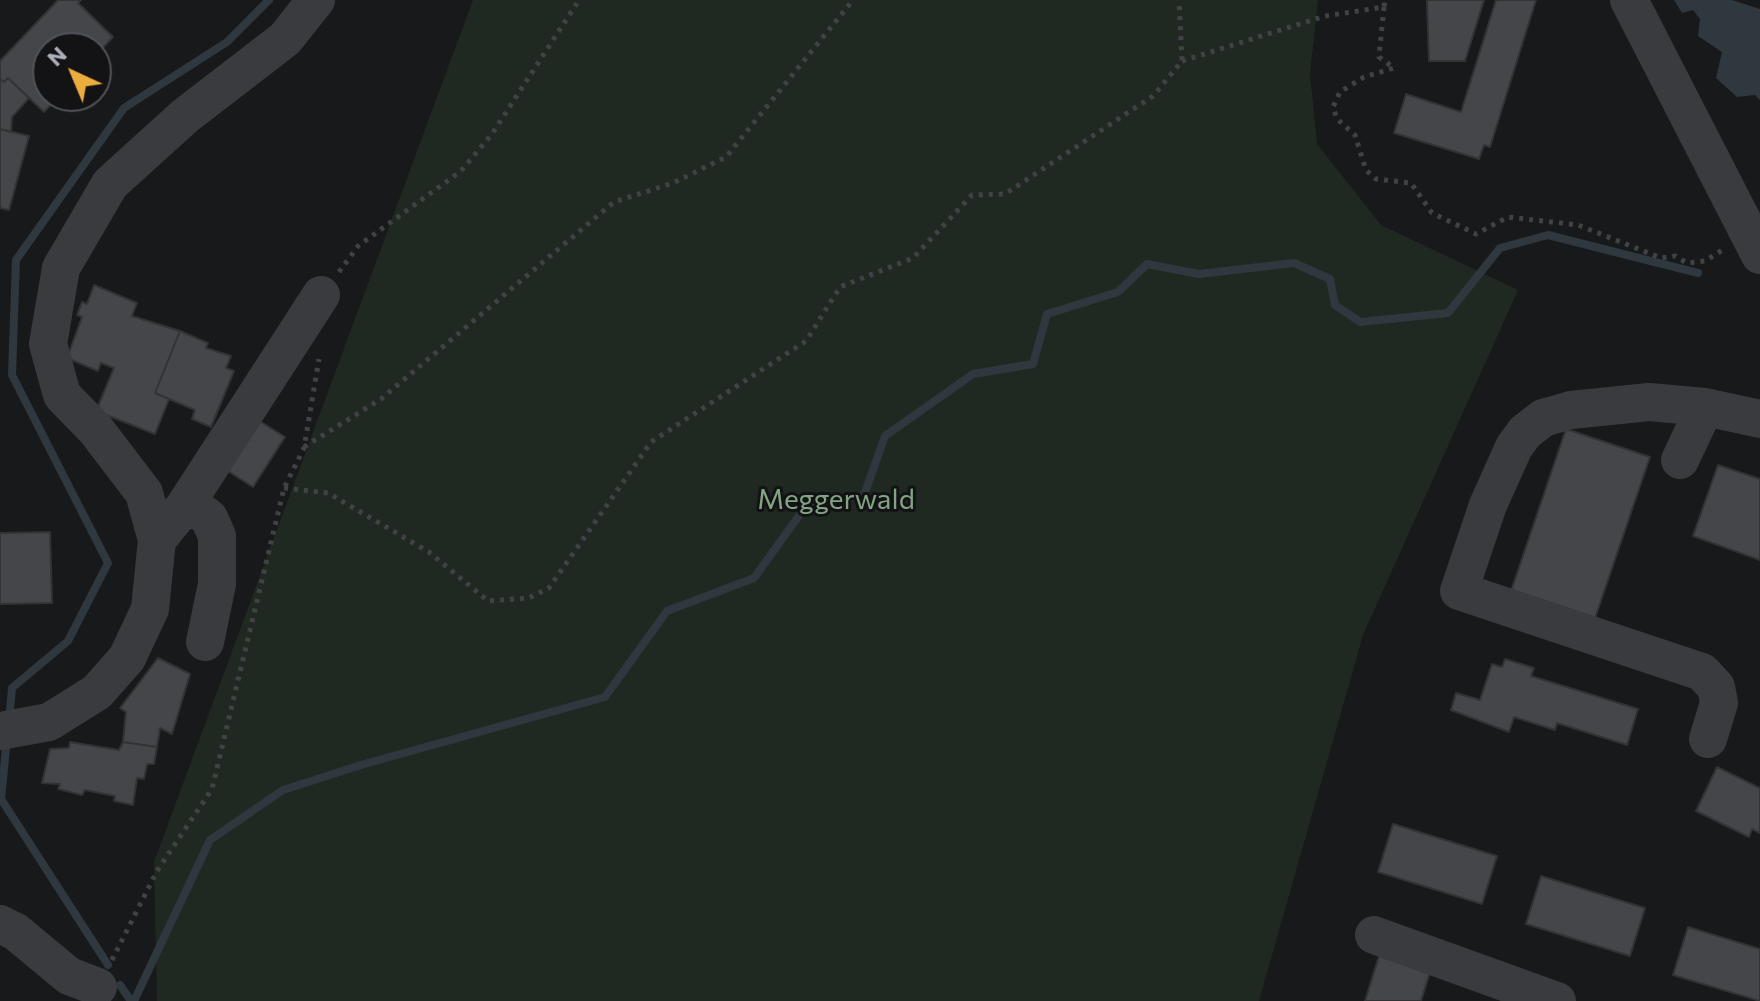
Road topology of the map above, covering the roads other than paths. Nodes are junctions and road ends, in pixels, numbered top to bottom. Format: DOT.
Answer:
graph roads {
  1 [pos="316,0"];
  2 [pos="1629,0"];
  3 [pos="1754,244"];
  4 [pos="321,295"];
  5 [pos="1705,407"];
  6 [pos="1760,419"];
  7 [pos="1680,460"];
  8 [pos="184,507"];
  9 [pos="157,540"];
  10 [pos="205,642"];
  11 [pos="0,731"];
  12 [pos="1708,739"];
  13 [pos="0,924"];
  14 [pos="1374,935"];
  15 [pos="98,987"];
  16 [pos="1557,1001"];
  1 -- 9 [label="street"];
  2 -- 3 [label="street"];
  4 -- 8 [label="street"];
  5 -- 6 [label="street"];
  5 -- 7 [label="street"];
  5 -- 12 [label="street"];
  8 -- 9 [label="street"];
  8 -- 10 [label="street"];
  9 -- 11 [label="street"];
  13 -- 15 [label="street"];
  14 -- 16 [label="street"];
}
